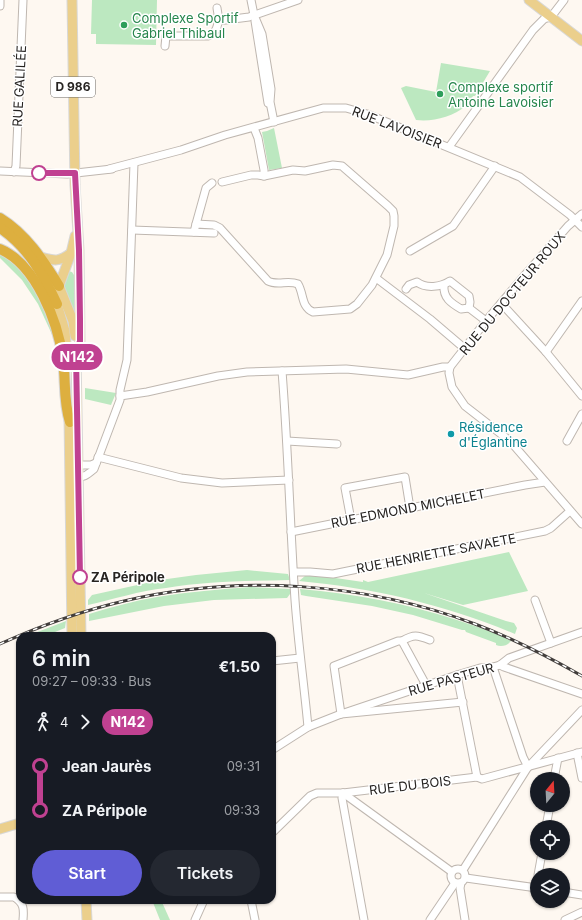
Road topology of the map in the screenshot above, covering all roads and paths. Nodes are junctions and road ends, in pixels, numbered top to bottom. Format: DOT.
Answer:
graph roads {
  1 [pos="0,0"];
  2 [pos="23,0"];
  3 [pos="72,0"];
  4 [pos="251,0"];
  5 [pos="298,0"];
  6 [pos="529,0"];
  7 [pos="564,0"];
  8 [pos="0,6"];
  9 [pos="217,8"];
  10 [pos="254,15"];
  11 [pos="551,17"];
  12 [pos="218,21"];
  13 [pos="582,41"];
  14 [pos="165,46"];
  15 [pos="273,122"];
  16 [pos="255,131"];
  17 [pos="449,147"];
  18 [pos="134,165"];
  19 [pos="495,166"];
  20 [pos="0,171"];
  21 [pos="14,172"];
  22 [pos="75,173"];
  23 [pos="264,175"];
  24 [pos="222,182"];
  25 [pos="212,183"];
  26 [pos="582,214"];
  27 [pos="0,218"];
  28 [pos="575,220"];
  29 [pos="196,224"];
  30 [pos="77,227"];
  31 [pos="582,227"];
  32 [pos="0,228"];
  33 [pos="132,230"];
  34 [pos="194,232"];
  35 [pos="214,233"];
  36 [pos="0,249"];
  37 [pos="410,251"];
  38 [pos="71,253"];
  39 [pos="41,257"];
  40 [pos="64,271"];
  41 [pos="376,278"];
  42 [pos="444,285"];
  43 [pos="59,286"];
  44 [pos="406,289"];
  45 [pos="79,297"];
  46 [pos="582,301"];
  47 [pos="501,303"];
  48 [pos="57,304"];
  49 [pos="469,308"];
  50 [pos="486,321"];
  51 [pos="464,348"];
  52 [pos="546,352"];
  53 [pos="76,354"];
  54 [pos="450,367"];
  55 [pos="282,371"];
  56 [pos="120,396"];
  57 [pos="582,396"];
  58 [pos="582,414"];
  59 [pos="70,422"];
  60 [pos="288,441"];
  61 [pos="567,441"];
  62 [pos="69,444"];
  63 [pos="337,444"];
  64 [pos="96,463"];
  65 [pos="78,464"];
  66 [pos="539,475"];
  67 [pos="78,477"];
  68 [pos="289,480"];
  69 [pos="546,482"];
  70 [pos="525,485"];
  71 [pos="410,508"];
  72 [pos="570,511"];
  73 [pos="351,520"];
  74 [pos="582,524"];
  75 [pos="291,532"];
  76 [pos="294,572"];
  77 [pos="535,600"];
  78 [pos="72,632"];
  79 [pos="81,632"];
  80 [pos="582,632"];
  81 [pos="430,640"];
  82 [pos="402,641"];
  83 [pos="551,643"];
  84 [pos="300,658"];
  85 [pos="276,661"];
  86 [pos="500,665"];
  87 [pos="493,667"];
  88 [pos="457,675"];
  89 [pos="426,685"];
  90 [pos="582,694"];
  91 [pos="463,702"];
  92 [pos="582,710"];
  93 [pos="341,714"];
  94 [pos="308,727"];
  95 [pos="276,747"];
  96 [pos="579,752"];
  97 [pos="558,758"];
  98 [pos="528,767"];
  99 [pos="555,772"];
  100 [pos="477,778"];
  101 [pos="582,778"];
  102 [pos="343,794"];
  103 [pos="16,824"];
  104 [pos="0,829"];
  105 [pos="16,829"];
  106 [pos="276,829"];
  107 [pos="0,833"];
  108 [pos="463,870"];
  109 [pos="452,872"];
  110 [pos="460,881"];
  111 [pos="530,887"];
  112 [pos="570,893"];
  113 [pos="582,895"];
  114 [pos="0,897"];
  115 [pos="16,898"];
  116 [pos="22,904"];
  117 [pos="86,904"];
  118 [pos="202,904"];
  119 [pos="252,904"];
  120 [pos="582,912"];
  121 [pos="23,920"];
  122 [pos="87,920"];
  123 [pos="194,920"];
  124 [pos="255,920"];
  125 [pos="364,920"];
  126 [pos="430,920"];
  127 [pos="465,920"];
  128 [pos="565,920"];
  1 -- 8 [label="street"];
  2 -- 21 [label="street, RUE GALILÉE"];
  3 -- 22 [label="main road, D 986"];
  4 -- 10 [label="street"];
  5 -- 10 [label="street"];
  6 -- 11 [label="main road"];
  7 -- 11 [label="street"];
  9 -- 12 [label="street"];
  10 -- 12 [label="street"];
  10 -- 15 [label="street"];
  11 -- 13 [label="main road"];
  11 -- 17 [label="street"];
  12 -- 14 [label="street"];
  15 -- 16 [label="street, RUE LAVOISIER"];
  15 -- 17 [label="street, RUE LAVOISIER"];
  16 -- 18 [label="street, RUE LAVOISIER"];
  16 -- 23 [label="street"];
  17 -- 19 [label="street, RUE LAVOISIER"];
  18 -- 22 [label="street, RUE LAVOISIER"];
  18 -- 33 [label="street"];
  19 -- 28 [label="street, RUE LAVOISIER"];
  19 -- 37 [label="street"];
  20 -- 21 [label="street, RUE LAVOISIER"];
  21 -- 22 [label="street, RUE LAVOISIER"];
  22 -- 30 [label="main road"];
  23 -- 24 [label="street"];
  23 -- 41 [label="street"];
  25 -- 29 [label="street"];
  26 -- 28 [label="street, RUE DU DOCTEUR ROUX"];
  27 -- 39 [label="highway"];
  28 -- 31 [label="street, RUE LAVOISIER"];
  28 -- 47 [label="street, RUE DU DOCTEUR ROUX"];
  29 -- 34 [label="street"];
  29 -- 41 [label="street"];
  30 -- 38 [label="main road"];
  30 -- 45 [label="main road"];
  32 -- 48 [label="highway"];
  33 -- 34 [label="street"];
  33 -- 56 [label="street"];
  34 -- 35 [label="street"];
  36 -- 59 [label="highway"];
  38 -- 39 [label="main road"];
  38 -- 40 [label="main road"];
  39 -- 43 [label="highway"];
  40 -- 43 [label="main road"];
  40 -- 45 [label="main road"];
  41 -- 51 [label="street"];
  42 -- 44 [label="street"];
  42 -- 49 [label="street"];
  42 -- 49 [label="street"];
  43 -- 48 [label="main road"];
  43 -- 53 [label="main road"];
  45 -- 53 [label="main road"];
  46 -- 52 [label="street"];
  47 -- 50 [label="street, RUE DU DOCTEUR ROUX"];
  47 -- 52 [label="street"];
  48 -- 59 [label="main road"];
  49 -- 50 [label="street"];
  50 -- 51 [label="street, RUE DU DOCTEUR ROUX"];
  51 -- 54 [label="street, RUE DU DOCTEUR ROUX"];
  52 -- 57 [label="street"];
  53 -- 65 [label="main road"];
  54 -- 55 [label="street"];
  54 -- 66 [label="street"];
  55 -- 56 [label="street"];
  55 -- 60 [label="street"];
  56 -- 64 [label="street"];
  58 -- 61 [label="street"];
  59 -- 62 [label="main road"];
  60 -- 63 [label="street"];
  60 -- 68 [label="street"];
  62 -- 67 [label="street"];
  62 -- 78 [label="main road"];
  64 -- 65 [label="street"];
  64 -- 67 [label="street"];
  64 -- 68 [label="street"];
  65 -- 67 [label="main road"];
  66 -- 69 [label="street"];
  66 -- 70 [label="street, RUE EDMOND MICHELET"];
  67 -- 79 [label="main road"];
  68 -- 75 [label="street"];
  69 -- 70 [label="street, RUE EDMOND MICHELET"];
  69 -- 72 [label="street"];
  70 -- 71 [label="street, RUE EDMOND MICHELET"];
  71 -- 73 [label="street, RUE EDMOND MICHELET"];
  71 -- 73 [label="street"];
  72 -- 74 [label="street"];
  72 -- 76 [label="street, RUE HENRIETTE SAVAETE"];
  73 -- 75 [label="street, RUE EDMOND MICHELET"];
  75 -- 76 [label="street"];
  76 -- 84 [label="street"];
  77 -- 83 [label="street"];
  80 -- 83 [label="street, RUE PASTEUR"];
  81 -- 82 [label="street"];
  82 -- 89 [label="street"];
  82 -- 93 [label="street"];
  83 -- 86 [label="street, RUE PASTEUR"];
  84 -- 85 [label="street"];
  84 -- 94 [label="street"];
  86 -- 87 [label="street, RUE PASTEUR"];
  86 -- 90 [label="street"];
  87 -- 88 [label="street, RUE PASTEUR"];
  87 -- 98 [label="street"];
  88 -- 89 [label="street, RUE PASTEUR"];
  88 -- 91 [label="street"];
  89 -- 93 [label="street, RUE PASTEUR"];
  91 -- 93 [label="street"];
  91 -- 100 [label="street"];
  92 -- 98 [label="street"];
  93 -- 94 [label="street"];
  94 -- 95 [label="street"];
  96 -- 97 [label="street, RUE DU BOIS"];
  96 -- 101 [label="street"];
  97 -- 98 [label="street, RUE DU BOIS"];
  97 -- 99 [label="street"];
  98 -- 100 [label="street, RUE DU BOIS"];
  98 -- 108 [label="street"];
  100 -- 102 [label="street, RUE DU BOIS"];
  102 -- 106 [label="street, RUE DU BOIS"];
  102 -- 109 [label="street"];
  102 -- 125 [label="street"];
  103 -- 104 [label="main road"];
  105 -- 107 [label="main road"];
  108 -- 109 [label="street"];
  108 -- 110 [label="street"];
  109 -- 110 [label="street"];
  110 -- 111 [label="street"];
  110 -- 126 [label="street"];
  110 -- 127 [label="street"];
  112 -- 113 [label="street"];
  114 -- 115 [label="street"];
  116 -- 121 [label="street"];
  117 -- 122 [label="main road"];
  118 -- 123 [label="street"];
  119 -- 124 [label="street"];
  120 -- 128 [label="street"];
}
